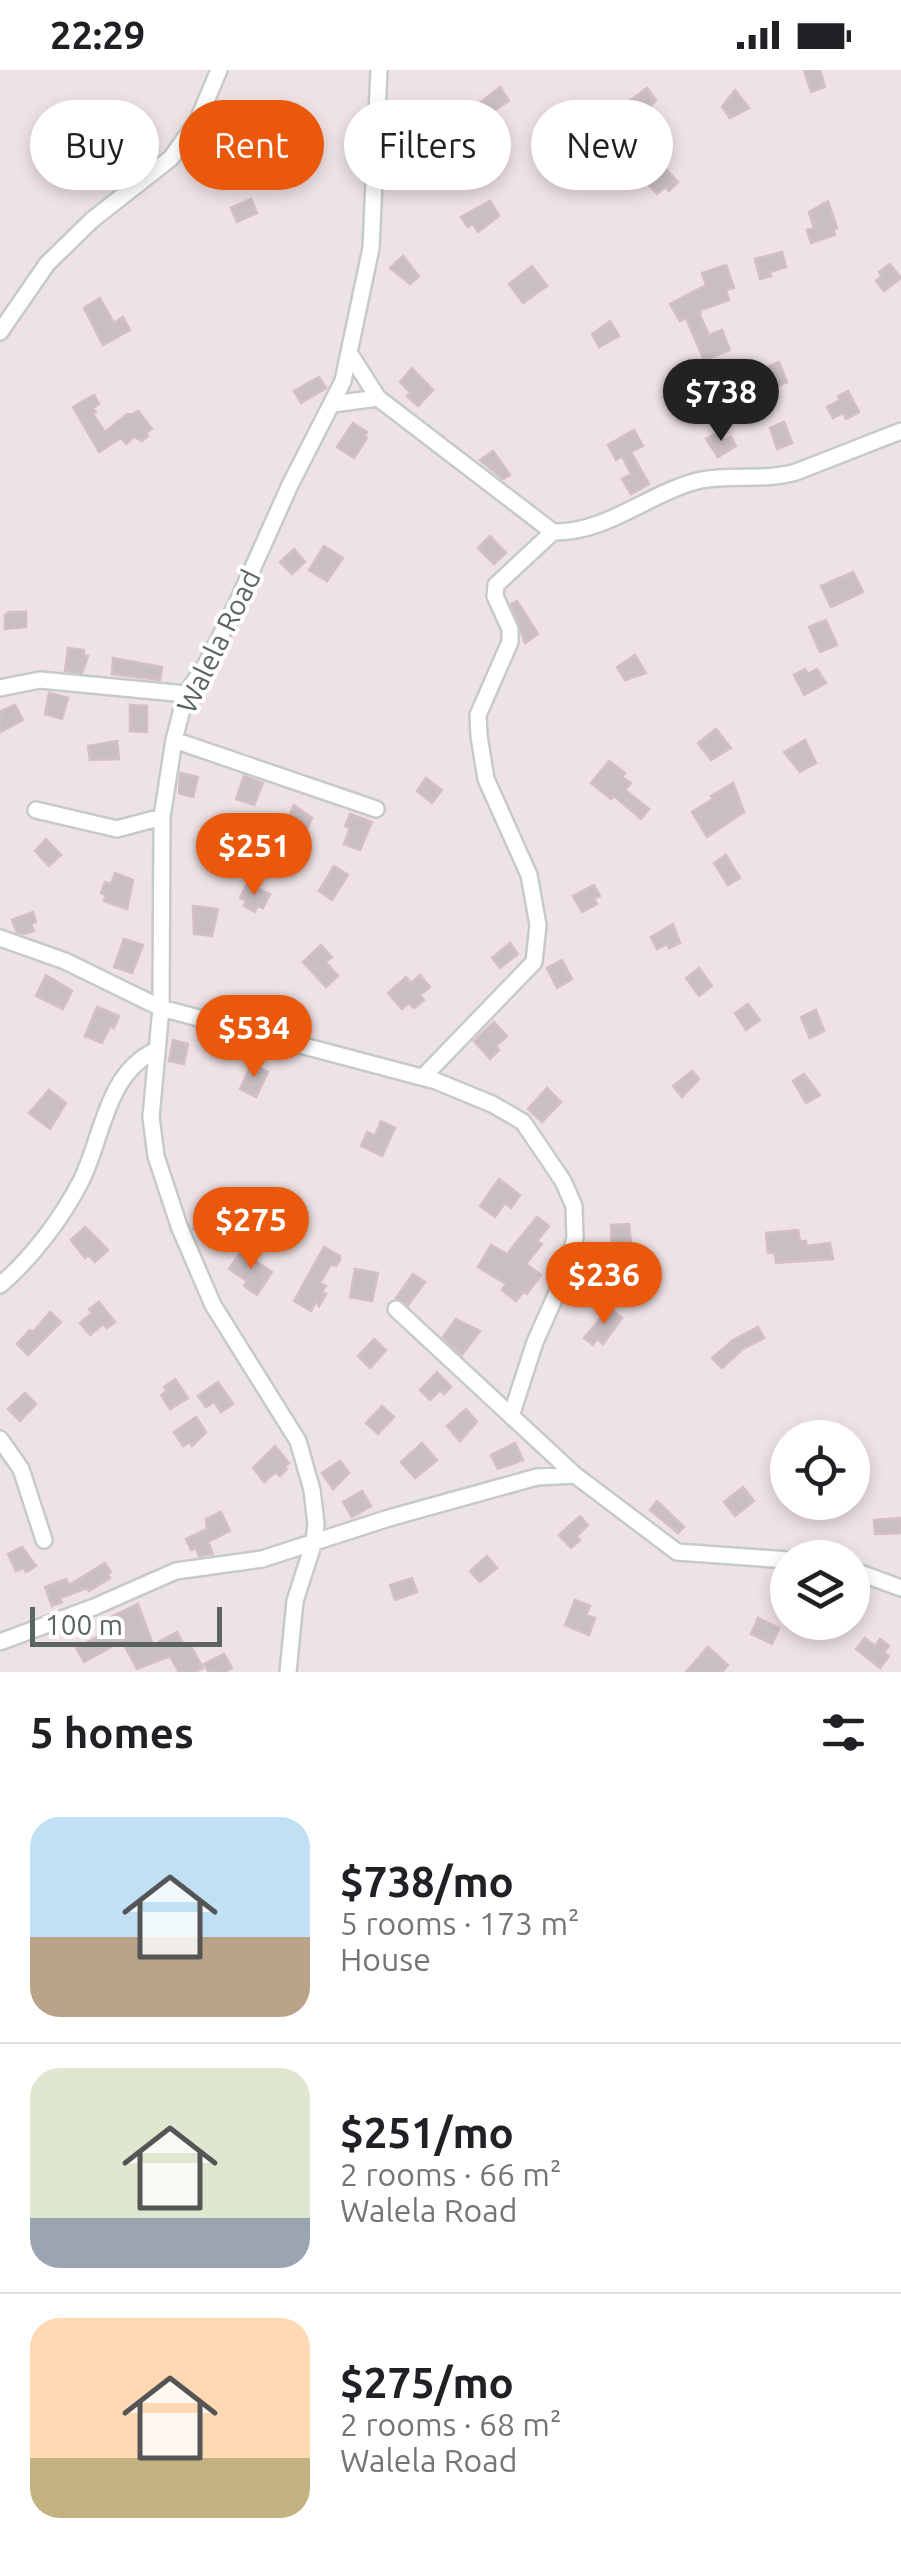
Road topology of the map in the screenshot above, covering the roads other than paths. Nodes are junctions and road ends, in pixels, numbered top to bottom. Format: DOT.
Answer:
graph roads {
  1 [pos="219,70"];
  2 [pos="379,70"];
  3 [pos="0,332"];
  4 [pos="350,354"];
  5 [pos="378,398"];
  6 [pos="333,404"];
  7 [pos="901,431"];
  8 [pos="553,532"];
  9 [pos="0,688"];
  10 [pos="186,694"];
  11 [pos="174,740"];
  12 [pos="376,809"];
  13 [pos="36,810"];
  14 [pos="162,818"];
  15 [pos="0,938"];
  16 [pos="160,1008"];
  17 [pos="157,1050"];
  18 [pos="422,1077"];
  19 [pos="0,1284"];
  20 [pos="396,1309"];
  21 [pos="511,1416"];
  22 [pos="0,1439"];
  23 [pos="575,1475"];
  24 [pos="44,1540"];
  25 [pos="314,1542"];
  26 [pos="770,1559"];
  27 [pos="870,1577"];
  28 [pos="901,1588"];
  29 [pos="0,1642"];
  30 [pos="288,1672"];
  1 -- 3 [label="street"];
  2 -- 4 [label="street, Walela Road"];
  4 -- 5 [label="street"];
  4 -- 6 [label="street, Walela Road"];
  5 -- 6 [label="street"];
  5 -- 8 [label="street"];
  6 -- 10 [label="street, Walela Road"];
  7 -- 8 [label="street"];
  8 -- 18 [label="street"];
  9 -- 10 [label="street"];
  10 -- 11 [label="street, Walela Road"];
  11 -- 12 [label="street"];
  11 -- 14 [label="street, Walela Road"];
  13 -- 14 [label="street"];
  14 -- 16 [label="street, Walela Road"];
  15 -- 16 [label="street"];
  16 -- 17 [label="street, Walela Road"];
  16 -- 18 [label="street"];
  17 -- 19 [label="street"];
  17 -- 25 [label="street, Walela Road"];
  18 -- 21 [label="street"];
  20 -- 21 [label="street"];
  21 -- 23 [label="street"];
  22 -- 24 [label="street"];
  23 -- 25 [label="street"];
  23 -- 26 [label="street"];
  25 -- 29 [label="street"];
  25 -- 30 [label="street, Walela Road"];
  27 -- 28 [label="street"];
}
